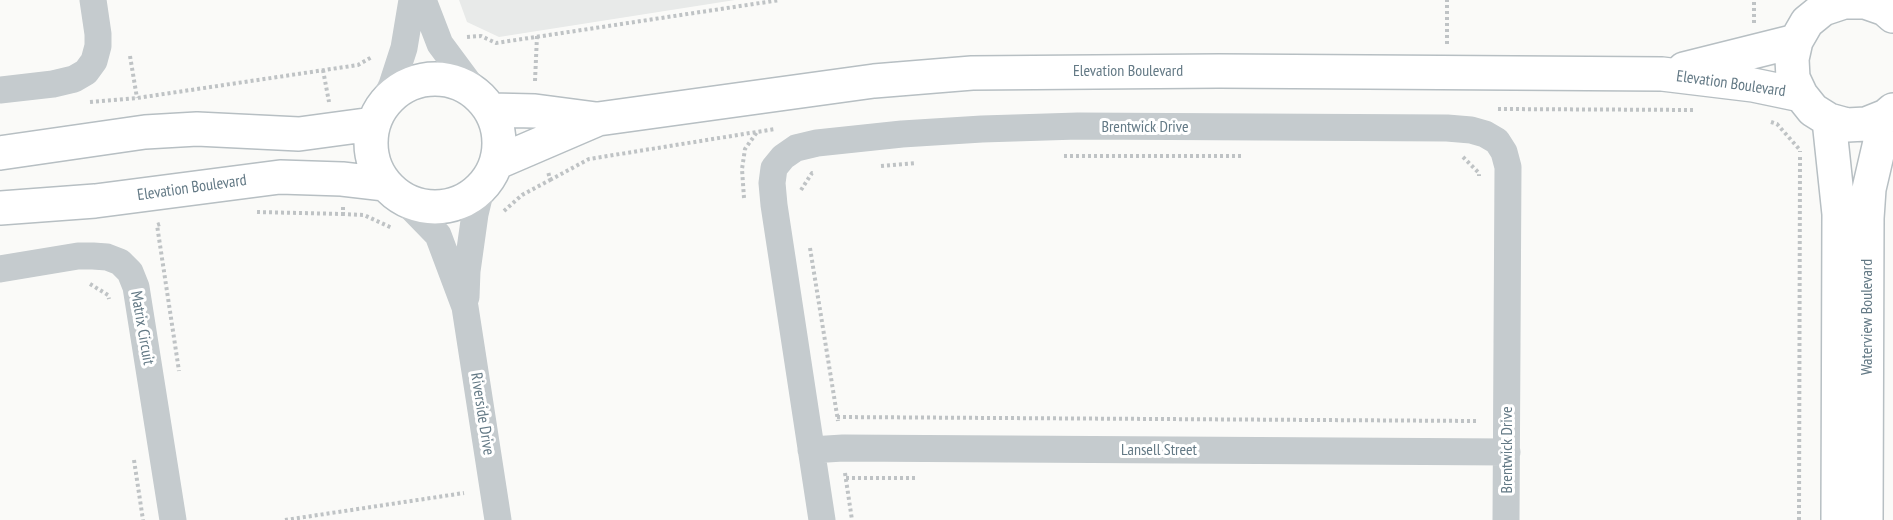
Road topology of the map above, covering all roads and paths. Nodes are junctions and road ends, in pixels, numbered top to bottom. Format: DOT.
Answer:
graph roads {
  1 [pos="93,0"];
  2 [pos="412,0"];
  3 [pos="423,0"];
  4 [pos="1447,0"];
  5 [pos="1824,4"];
  6 [pos="1887,8"];
  7 [pos="1796,41"];
  8 [pos="1440,46"];
  9 [pos="130,56"];
  10 [pos="1662,74"];
  11 [pos="0,90"];
  12 [pos="1801,95"];
  13 [pos="137,98"];
  14 [pos="484,102"];
  15 [pos="1889,113"];
  16 [pos="378,115"];
  17 [pos="598,119"];
  18 [pos="1829,120"];
  19 [pos="0,153"];
  20 [pos="1058,156"];
  21 [pos="1249,156"];
  22 [pos="1452,157"];
  23 [pos="1800,157"];
  24 [pos="927,162"];
  25 [pos="872,167"];
  26 [pos="820,172"];
  27 [pos="489,175"];
  28 [pos="1479,185"];
  29 [pos="394,191"];
  30 [pos="803,201"];
  31 [pos="0,208"];
  32 [pos="252,212"];
  33 [pos="343,214"];
  34 [pos="167,223"];
  35 [pos="810,246"];
  36 [pos="0,269"];
  37 [pos="80,285"];
  38 [pos="110,307"];
  39 [pos="465,308"];
  40 [pos="180,378"];
  41 [pos="1852,408"];
  42 [pos="1478,410"];
  43 [pos="837,417"];
  44 [pos="1478,421"];
  45 [pos="843,448"];
  46 [pos="132,449"];
  47 [pos="811,450"];
  48 [pos="1478,451"];
  49 [pos="1507,452"];
  50 [pos="464,493"];
  51 [pos="493,519"];
  52 [pos="143,520"];
  53 [pos="173,520"];
  54 [pos="285,520"];
  55 [pos="822,520"];
  56 [pos="852,520"];
  57 [pos="1506,520"];
  58 [pos="1799,520"];
  59 [pos="1838,520"];
  60 [pos="1866,520"];
  1 -- 11 [label="street"];
  2 -- 16 [label="street"];
  3 -- 14 [label="street"];
  4 -- 8 [label="path"];
  5 -- 6 [label="street"];
  5 -- 7 [label="street"];
  7 -- 10 [label="street, Elevation Boulevard"];
  7 -- 12 [label="street"];
  9 -- 13 [label="path"];
  10 -- 12 [label="street, Elevation Boulevard"];
  10 -- 17 [label="street, Elevation Boulevard"];
  12 -- 18 [label="street"];
  14 -- 16 [label="street"];
  14 -- 17 [label="street, Elevation Boulevard"];
  14 -- 27 [label="street"];
  15 -- 18 [label="street"];
  15 -- 41 [label="street, Waterview Boulevard"];
  16 -- 19 [label="street"];
  16 -- 29 [label="street"];
  17 -- 27 [label="street, Elevation Boulevard"];
  18 -- 41 [label="street, Waterview Boulevard"];
  20 -- 21 [label="path"];
  22 -- 28 [label="path"];
  23 -- 58 [label="path"];
  24 -- 25 [label="path"];
  26 -- 30 [label="path"];
  27 -- 29 [label="street"];
  27 -- 39 [label="street, Riverside Drive"];
  29 -- 31 [label="street, Elevation Boulevard"];
  29 -- 39 [label="street, Riverside Drive"];
  32 -- 33 [label="path"];
  34 -- 40 [label="path"];
  35 -- 43 [label="path"];
  36 -- 53 [label="street, Matrix Circuit"];
  37 -- 38 [label="path"];
  39 -- 51 [label="street, Riverside Drive"];
  41 -- 59 [label="street, Waterview Boulevard"];
  41 -- 60 [label="street, Waterview Boulevard"];
  42 -- 44 [label="path"];
  43 -- 44 [label="path"];
  43 -- 45 [label="path"];
  44 -- 48 [label="path"];
  45 -- 47 [label="street, Lansell Street"];
  45 -- 48 [label="street, Lansell Street"];
  45 -- 56 [label="path"];
  46 -- 52 [label="path"];
  47 -- 49 [label="street, Brentwick Drive"];
  47 -- 55 [label="street, Brentwick Drive"];
  48 -- 49 [label="street, Lansell Street"];
  49 -- 57 [label="street, Brentwick Drive"];
  50 -- 54 [label="path"];
}
